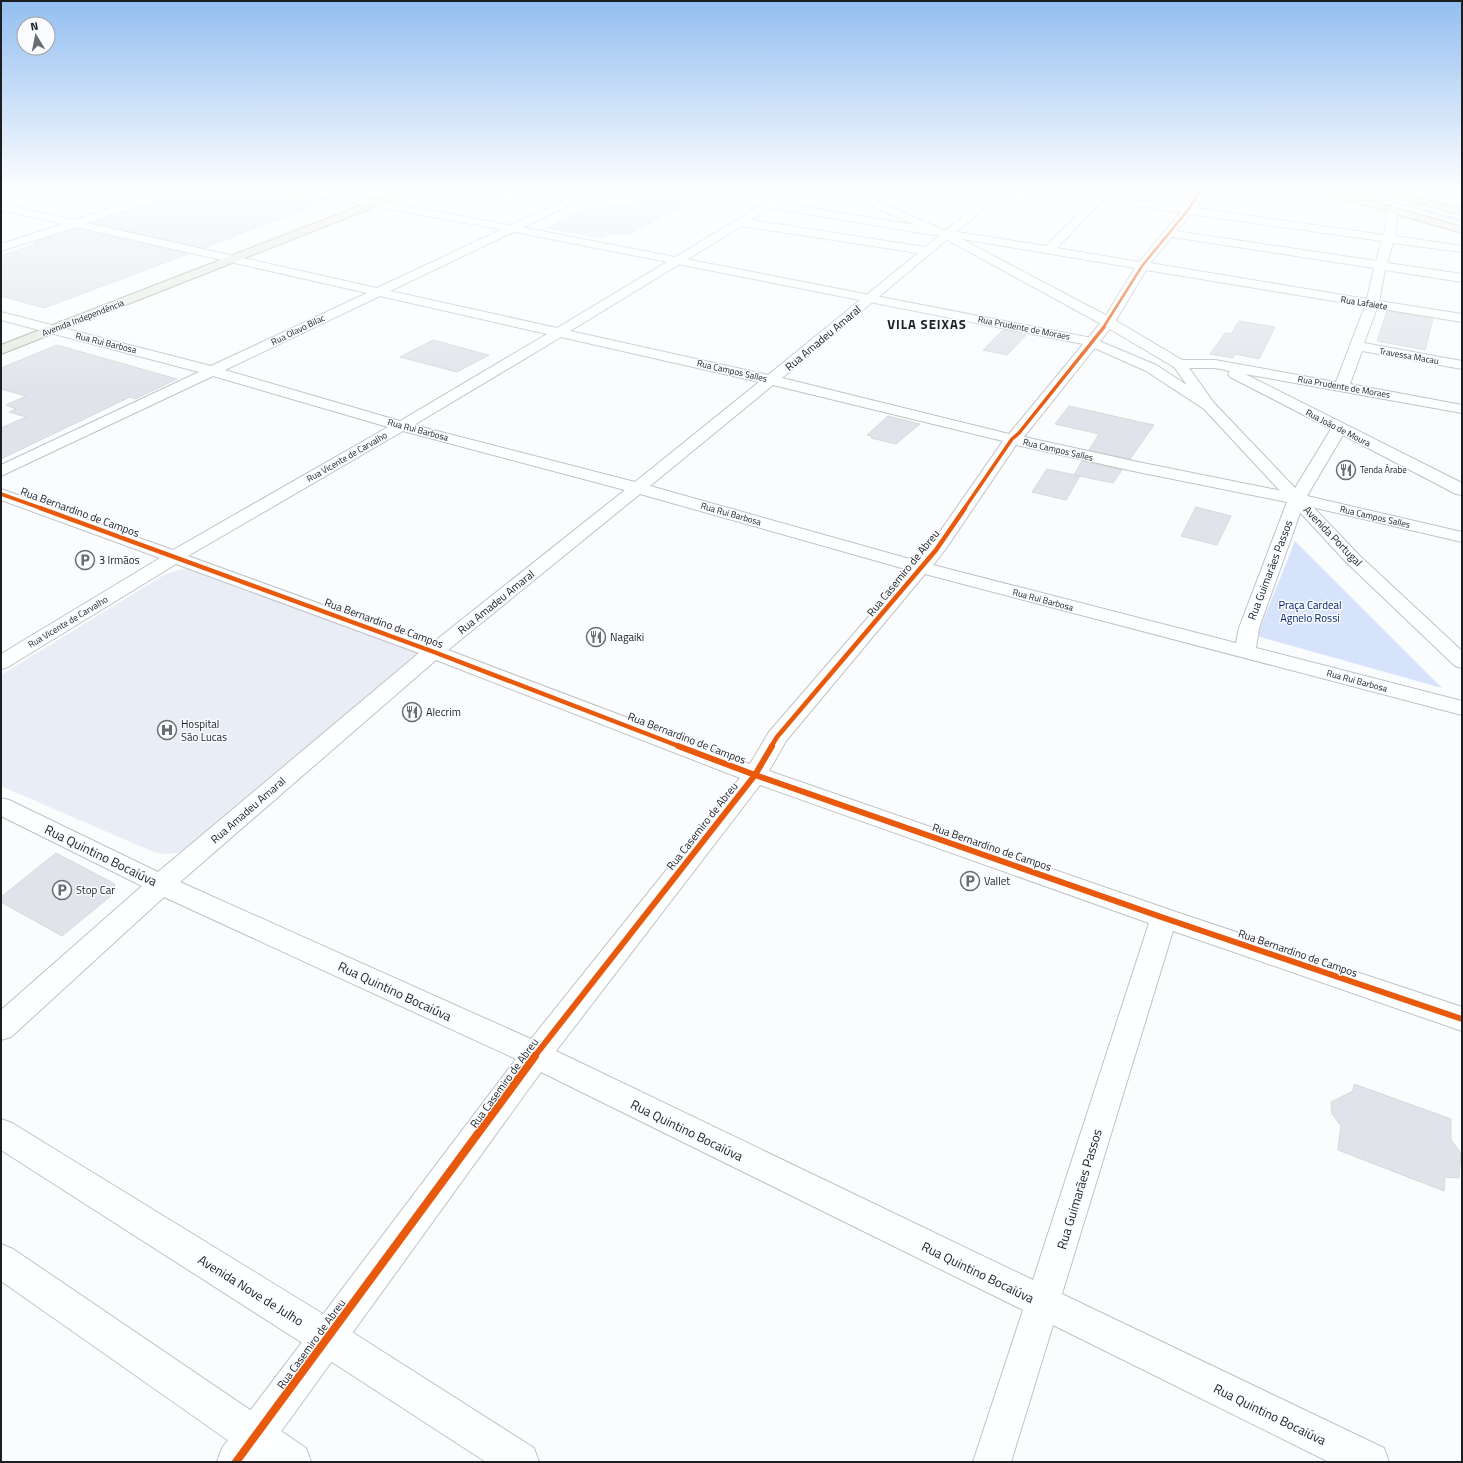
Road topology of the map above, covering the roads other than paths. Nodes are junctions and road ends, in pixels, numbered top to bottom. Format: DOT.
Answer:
graph roads {
  1 [pos="205,257"];
  2 [pos="220,257"];
  3 [pos="247,257"];
  4 [pos="450,257"];
  5 [pos="654,257"];
  6 [pos="684,257"];
  7 [pos="920,257"];
  8 [pos="987,257"];
  9 [pos="1091,257"];
  10 [pos="1149,257"];
  11 [pos="1324,257"];
  12 [pos="1383,257"];
  13 [pos="677,262"];
  14 [pos="191,263"];
  15 [pos="1142,266"];
  16 [pos="1380,266"];
  17 [pos="1462,278"];
  18 [pos="378,292"];
  19 [pos="870,298"];
  20 [pos="1372,304"];
  21 [pos="1,316"];
  22 [pos="1462,318"];
  23 [pos="1108,322"];
  24 [pos="53,323"];
  25 [pos="32,324"];
  26 [pos="8,333"];
  27 [pos="559,333"];
  28 [pos="1092,342"];
  29 [pos="1356,346"];
  30 [pos="1,350"];
  31 [pos="1179,364"];
  32 [pos="1214,364"];
  33 [pos="1462,365"];
  34 [pos="1151,368"];
  35 [pos="213,371"];
  36 [pos="772,380"];
  37 [pos="1342,386"];
  38 [pos="1209,406"];
  39 [pos="1462,409"];
  40 [pos="402,426"];
  41 [pos="1339,429"];
  42 [pos="1012,439"];
  43 [pos="1,471"];
  44 [pos="638,488"];
  45 [pos="1462,490"];
  46 [pos="1,494"];
  47 [pos="1297,499"];
  48 [pos="1462,537"];
  49 [pos="176,557"];
  50 [pos="922,568"];
  51 [pos="434,652"];
  52 [pos="1245,652"];
  53 [pos="1462,662"];
  54 [pos="1,663"];
  55 [pos="1462,708"];
  56 [pos="755,775"];
  57 [pos="1,806"];
  58 [pos="162,885"];
  59 [pos="1167,919"];
  60 [pos="1462,1019"];
  61 [pos="1,1028"];
  62 [pos="536,1055"];
  63 [pos="1,1133"];
  64 [pos="1,1261"];
  65 [pos="1043,1304"];
  66 [pos="328,1338"];
  67 [pos="246,1449"];
  68 [pos="292,1462"];
  69 [pos="520,1462"];
  70 [pos="992,1462"];
  71 [pos="1370,1462"];
  1 -- 14 [label="main road"];
  2 -- 24 [label="main road, Avenida Independência"];
  3 -- 18 [label="street, Rua Campos Salles"];
  4 -- 18 [label="street, Rua Olavo Bilac"];
  5 -- 13 [label="street, Rua Prudente de Moraes"];
  6 -- 13 [label="street, Rua Vicente de Carvalho"];
  7 -- 19 [label="street, Rua Amadeu Amaral"];
  8 -- 23 [label="street"];
  9 -- 15 [label="street, Rua Lafaiete"];
  10 -- 15 [label="street, Rua Casemiro de Abreu"];
  11 -- 16 [label="street"];
  12 -- 16 [label="street"];
  13 -- 19 [label="street, Rua Prudente de Moraes"];
  13 -- 27 [label="street, Rua Vicente de Carvalho"];
  15 -- 20 [label="street, Rua Lafaiete"];
  15 -- 23 [label="street, Rua Casemiro de Abreu"];
  16 -- 17 [label="street"];
  16 -- 20 [label="street"];
  18 -- 27 [label="street, Rua Campos Salles"];
  18 -- 35 [label="street, Rua Olavo Bilac"];
  19 -- 28 [label="street, Rua Prudente de Moraes"];
  19 -- 36 [label="street, Rua Amadeu Amaral"];
  20 -- 22 [label="street, Rua Lafaiete"];
  20 -- 29 [label="street"];
  21 -- 25 [label="street, Rua Rui Barbosa"];
  23 -- 28 [label="street, Rua Casemiro de Abreu"];
  23 -- 31 [label="street"];
  24 -- 25 [label="street, Rua Rui Barbosa"];
  24 -- 30 [label="main road, Avenida Independência"];
  24 -- 35 [label="street, Rua Rui Barbosa"];
  25 -- 26 [label="main road, Avenida Independência"];
  27 -- 36 [label="street, Rua Campos Salles"];
  27 -- 40 [label="street, Rua Vicente de Carvalho"];
  28 -- 34 [label="street, Avenida Portugal"];
  28 -- 42 [label="street, Rua Casemiro de Abreu"];
  29 -- 33 [label="street, Travessa Macau"];
  29 -- 37 [label="street"];
  31 -- 32 [label="street, Rua Prudente de Moraes"];
  31 -- 34 [label="street, Rua Prudente de Moraes"];
  31 -- 38 [label="street, Avenida Portugal"];
  32 -- 37 [label="street, Rua Prudente de Moraes"];
  32 -- 41 [label="street, Rua João de Moura"];
  34 -- 38 [label="street, Avenida Portugal"];
  35 -- 40 [label="street, Rua Rui Barbosa"];
  35 -- 43 [label="street, Rua Olavo Bilac"];
  36 -- 42 [label="street, Rua Campos Salles"];
  36 -- 44 [label="street, Rua Amadeu Amaral"];
  37 -- 39 [label="street, Rua Prudente de Moraes"];
  38 -- 47 [label="street, Avenida Portugal"];
  40 -- 44 [label="street, Rua Rui Barbosa"];
  40 -- 49 [label="street, Rua Vicente de Carvalho"];
  41 -- 45 [label="street, Rua João de Moura"];
  41 -- 47 [label="street, Rua Guimarães Passos"];
  42 -- 47 [label="street, Rua Campos Salles"];
  42 -- 50 [label="street, Rua Casemiro de Abreu"];
  44 -- 50 [label="street, Rua Rui Barbosa"];
  44 -- 51 [label="street, Rua Amadeu Amaral"];
  46 -- 49 [label="street, Rua Bernardino de Campos"];
  47 -- 48 [label="street, Rua Campos Salles"];
  47 -- 52 [label="street, Rua Guimarães Passos"];
  47 -- 53 [label="street, Avenida Portugal"];
  49 -- 51 [label="street, Rua Bernardino de Campos"];
  49 -- 54 [label="street, Rua Vicente de Carvalho"];
  50 -- 52 [label="street, Rua Rui Barbosa"];
  50 -- 56 [label="street, Rua Casemiro de Abreu"];
  51 -- 56 [label="street, Rua Bernardino de Campos"];
  51 -- 58 [label="street, Rua Amadeu Amaral"];
  52 -- 55 [label="street, Rua Rui Barbosa"];
  56 -- 59 [label="street, Rua Bernardino de Campos"];
  56 -- 62 [label="street, Rua Casemiro de Abreu"];
  57 -- 58 [label="street, Rua Quintino Bocaiúva"];
  58 -- 61 [label="street, Rua Amadeu Amaral"];
  58 -- 62 [label="street, Rua Quintino Bocaiúva"];
  59 -- 60 [label="street, Rua Bernardino de Campos"];
  59 -- 65 [label="street, Rua Guimarães Passos"];
  62 -- 65 [label="street, Rua Quintino Bocaiúva"];
  62 -- 66 [label="street, Rua Casemiro de Abreu"];
  63 -- 66 [label="street, Avenida Nove de Julho"];
  64 -- 67 [label="street"];
  65 -- 70 [label="street, Rua Guimarães Passos"];
  65 -- 71 [label="street, Rua Quintino Bocaiúva"];
  66 -- 67 [label="street, Rua Casemiro de Abreu"];
  66 -- 69 [label="street, Avenida Nove de Julho"];
  67 -- 68 [label="street"];
}
